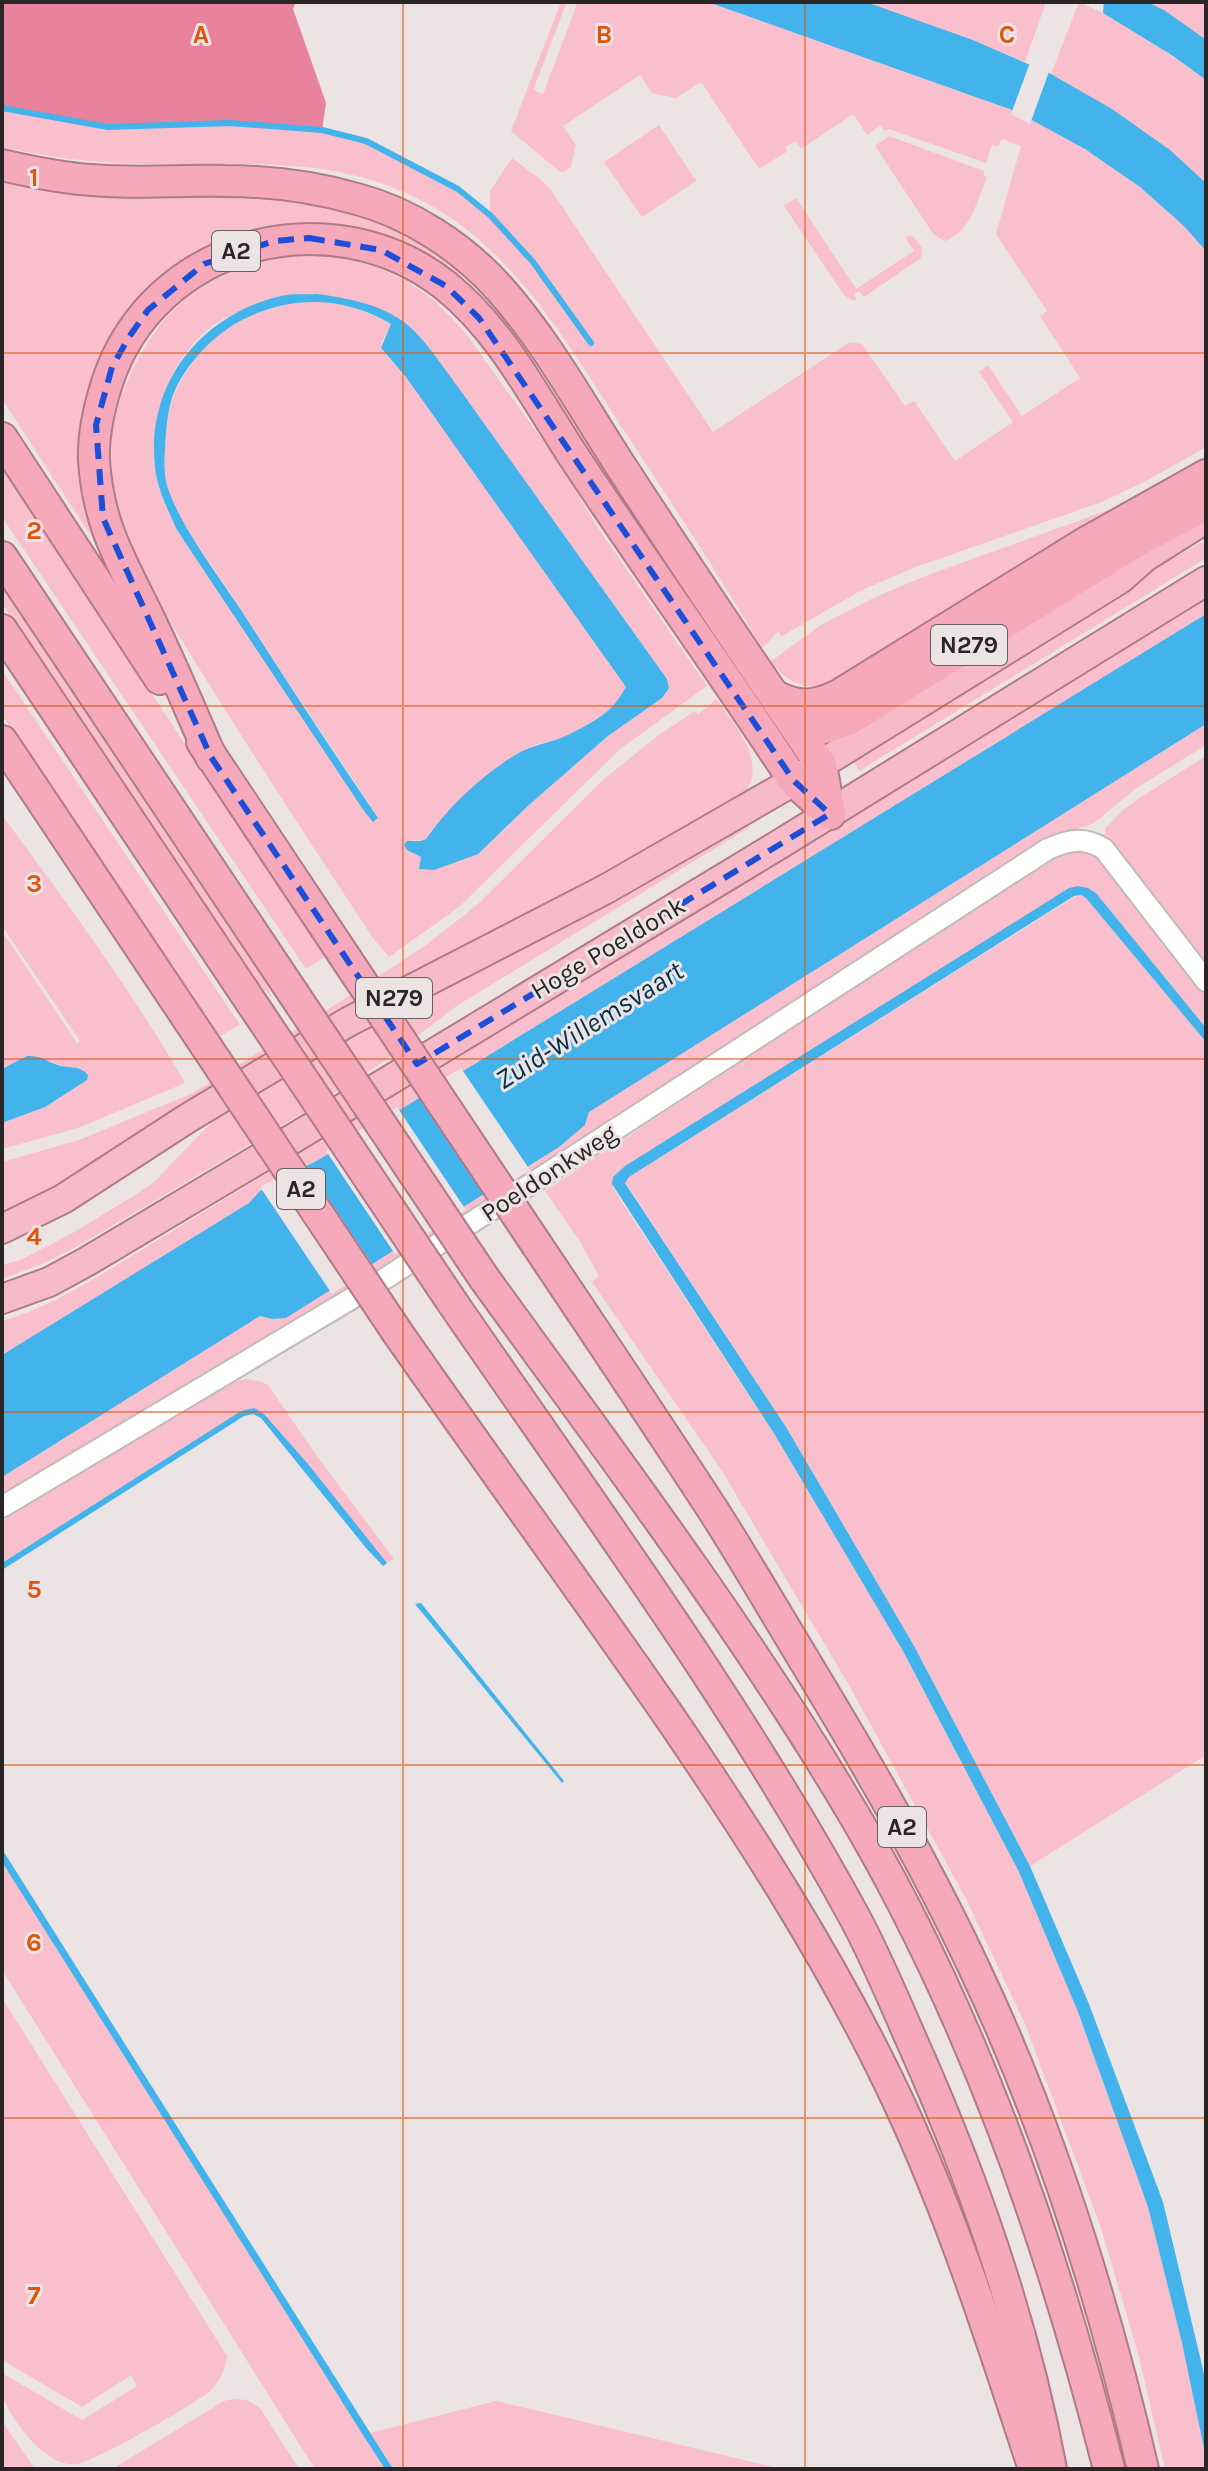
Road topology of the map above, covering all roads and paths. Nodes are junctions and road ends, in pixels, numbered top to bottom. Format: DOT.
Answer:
graph roads {
  1 [pos="2,165"];
  2 [pos="2,438"];
  3 [pos="1206,475"];
  4 [pos="1206,505"];
  5 [pos="1206,518"];
  6 [pos="1206,533"];
  7 [pos="2,557"];
  8 [pos="1120,579"];
  9 [pos="1206,581"];
  10 [pos="2,630"];
  11 [pos="775,696"];
  12 [pos="793,724"];
  13 [pos="2,741"];
  14 [pos="211,757"];
  15 [pos="821,765"];
  16 [pos="2,778"];
  17 [pos="794,781"];
  18 [pos="830,814"];
  19 [pos="122,921"];
  20 [pos="1206,981"];
  21 [pos="2,1229"];
  22 [pos="2,1299"];
  23 [pos="2,1507"];
  24 [pos="1034,2469"];
  25 [pos="1051,2469"];
  26 [pos="1109,2469"];
  27 [pos="1143,2469"];
  1 -- 11 [label="highway"];
  2 -- 14 [label="highway, A2"];
  3 -- 11 [label="highway, N279"];
  4 -- 12 [label="highway, N279"];
  5 -- 8 [label="highway, Hoge Poeldonk / N279"];
  6 -- 8 [label="highway, N279"];
  7 -- 26 [label="highway, A2, bridge"];
  8 -- 15 [label="highway, Hoge Poeldonk / N279"];
  9 -- 18 [label="highway, Hoge Poeldonk / N279"];
  10 -- 25 [label="highway, A2, bridge"];
  11 -- 12 [label="highway"];
  12 -- 15 [label="highway"];
  13 -- 19 [label="highway, A2"];
  14 -- 17 [label="highway, A2"];
  14 -- 27 [label="highway, A2, bridge"];
  15 -- 17 [label="highway, Hoge Poeldonk / N279"];
  15 -- 18 [label="highway"];
  16 -- 19 [label="highway, A2"];
  17 -- 18 [label="highway, A2"];
  17 -- 21 [label="highway, Hoge Poeldonk / N279"];
  18 -- 22 [label="highway, Hoge Poeldonk / N279"];
  19 -- 24 [label="highway, A2, bridge"];
  20 -- 23 [label="street, Poeldonkweg"];
}
